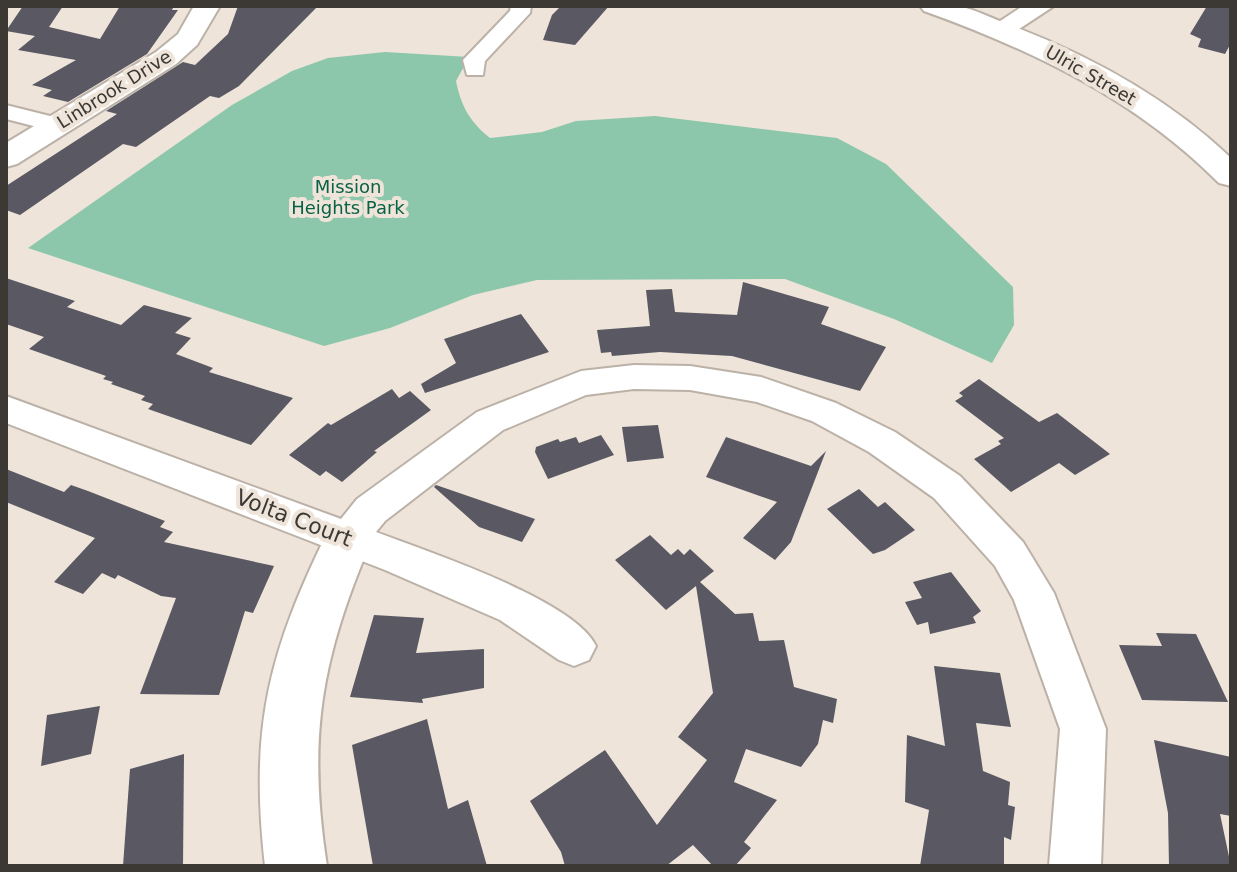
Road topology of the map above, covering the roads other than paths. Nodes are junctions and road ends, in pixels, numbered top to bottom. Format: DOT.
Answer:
graph roads {
  1 [pos="207,6"];
  2 [pos="521,6"];
  3 [pos="933,6"];
  4 [pos="974,6"];
  5 [pos="1041,6"];
  6 [pos="1008,25"];
  7 [pos="475,70"];
  8 [pos="6,112"];
  9 [pos="57,125"];
  10 [pos="1231,155"];
  11 [pos="6,157"];
  12 [pos="1231,176"];
  13 [pos="6,409"];
  14 [pos="348,539"];
  15 [pos="574,646"];
  16 [pos="296,866"];
  17 [pos="1075,866"];
  1 -- 9 [label="main road, Linbrook Drive"];
  2 -- 7 [label="street"];
  3 -- 6 [label="main road, Ulric Street"];
  4 -- 6 [label="main road, Ulric Street"];
  5 -- 6 [label="main road"];
  6 -- 10 [label="main road, Ulric Street"];
  6 -- 12 [label="main road, Ulric Street"];
  8 -- 9 [label="street"];
  9 -- 11 [label="main road, Linbrook Drive"];
  13 -- 14 [label="street, Volta Court"];
  14 -- 15 [label="street, Volta Court"];
  14 -- 16 [label="main road"];
  14 -- 17 [label="street"];
}
